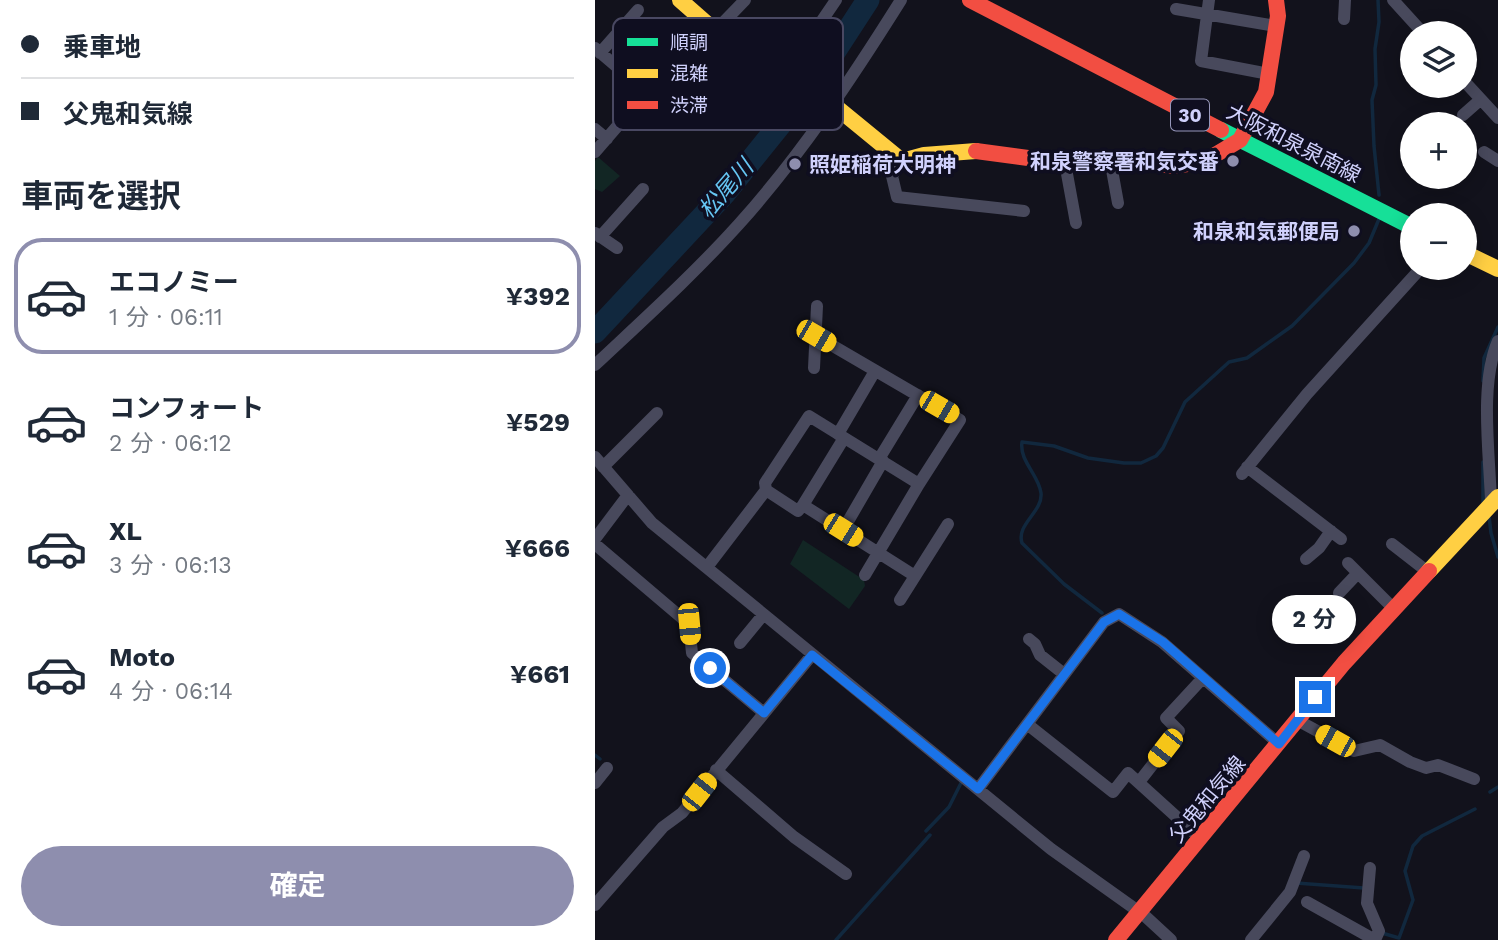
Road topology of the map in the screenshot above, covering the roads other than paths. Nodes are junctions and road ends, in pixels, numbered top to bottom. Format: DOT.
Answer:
graph roads {
  1 [pos="680,0"];
  2 [pos="745,0"];
  3 [pos="835,0"];
  4 [pos="901,0"];
  5 [pos="970,0"];
  6 [pos="1209,0"];
  7 [pos="1276,0"];
  8 [pos="1345,0"];
  9 [pos="1393,0"];
  10 [pos="989,5"];
  11 [pos="1177,9"];
  12 [pos="638,10"];
  13 [pos="1207,14"];
  14 [pos="630,18"];
  15 [pos="702,18"];
  16 [pos="728,18"];
  17 [pos="824,18"];
  18 [pos="1344,19"];
  19 [pos="1412,21"];
  20 [pos="1276,26"];
  21 [pos="613,35"];
  22 [pos="598,50"];
  23 [pos="613,63"];
  24 [pos="1269,74"];
  25 [pos="843,85"];
  26 [pos="1477,96"];
  27 [pos="1480,100"];
  28 [pos="1466,112"];
  29 [pos="843,113"];
  30 [pos="1498,118"];
  31 [pos="595,129"];
  32 [pos="615,130"];
  33 [pos="810,130"];
  34 [pos="607,139"];
  35 [pos="1240,140"];
  36 [pos="595,152"];
  37 [pos="1110,159"];
  38 [pos="902,161"];
  39 [pos="1065,163"];
  40 [pos="643,189"];
  41 [pos="1118,203"];
  42 [pos="1024,211"];
  43 [pos="1400,221"];
  44 [pos="1076,223"];
  45 [pos="598,235"];
  46 [pos="617,248"];
  47 [pos="1477,259"];
  48 [pos="1498,269"];
  49 [pos="1410,280"];
  50 [pos="817,306"];
  51 [pos="816,336"];
  52 [pos="1498,341"];
  53 [pos="595,365"];
  54 [pos="814,368"];
  55 [pos="875,371"];
  56 [pos="918,395"];
  57 [pos="657,413"];
  58 [pos="841,436"];
  59 [pos="881,460"];
  60 [pos="599,462"];
  61 [pos="919,484"];
  62 [pos="766,490"];
  63 [pos="628,495"];
  64 [pos="1494,501"];
  65 [pos="803,505"];
  66 [pos="948,524"];
  67 [pos="843,530"];
  68 [pos="595,541"];
  69 [pos="1392,544"];
  70 [pos="878,551"];
  71 [pos="1306,559"];
  72 [pos="1348,563"];
  73 [pos="706,567"];
  74 [pos="1428,572"];
  75 [pos="1357,574"];
  76 [pos="865,575"];
  77 [pos="915,576"];
  78 [pos="1339,593"];
  79 [pos="900,600"];
  80 [pos="1394,609"];
  81 [pos="763,615"];
  82 [pos="1029,639"];
  83 [pos="740,643"];
  84 [pos="812,655"];
  85 [pos="1064,674"];
  86 [pos="1202,679"];
  87 [pos="764,713"];
  88 [pos="1297,720"];
  89 [pos="1027,724"];
  90 [pos="1279,744"];
  91 [pos="607,768"];
  92 [pos="716,770"];
  93 [pos="1474,779"];
  94 [pos="1139,782"];
  95 [pos="595,783"];
  96 [pos="978,789"];
  97 [pos="1201,839"];
  98 [pos="1304,856"];
  99 [pos="1370,868"];
  100 [pos="846,874"];
  101 [pos="1307,902"];
  102 [pos="595,905"];
  103 [pos="1139,913"];
  104 [pos="1116,940"];
  105 [pos="1171,940"];
  106 [pos="1251,940"];
  1 -- 15 [label="main road"];
  2 -- 16 [label="street"];
  3 -- 17 [label="street"];
  4 -- 25 [label="street"];
  5 -- 10 [label="main road, 大阪和泉泉南線 / 30"];
  6 -- 13 [label="street"];
  7 -- 20 [label="main road"];
  8 -- 18 [label="street"];
  9 -- 19 [label="street"];
  10 -- 35 [label="main road, 大阪和泉泉南線 / 30"];
  11 -- 13 [label="street"];
  12 -- 14 [label="street"];
  13 -- 20 [label="street"];
  13 -- 24 [label="street"];
  20 -- 24 [label="main road"];
  21 -- 22 [label="street"];
  22 -- 23 [label="street"];
  24 -- 35 [label="main road"];
  26 -- 27 [label="street"];
  27 -- 28 [label="street"];
  27 -- 30 [label="street"];
  29 -- 38 [label="main road"];
  31 -- 34 [label="street"];
  32 -- 34 [label="street"];
  33 -- 53 [label="street"];
  34 -- 36 [label="street"];
  35 -- 37 [label="main road"];
  35 -- 43 [label="main road, 大阪和泉泉南線 / 30"];
  37 -- 39 [label="main road"];
  37 -- 41 [label="street"];
  38 -- 39 [label="main road"];
  38 -- 42 [label="street"];
  39 -- 44 [label="street"];
  40 -- 45 [label="street"];
  45 -- 46 [label="street"];
  47 -- 48 [label="main road"];
  49 -- 71 [label="street"];
  50 -- 51 [label="street"];
  51 -- 54 [label="street"];
  51 -- 55 [label="street"];
  52 -- 64 [label="street"];
  55 -- 56 [label="street"];
  55 -- 58 [label="street"];
  56 -- 59 [label="street"];
  56 -- 61 [label="street"];
  57 -- 60 [label="street"];
  58 -- 59 [label="street"];
  58 -- 62 [label="street"];
  58 -- 65 [label="street"];
  59 -- 61 [label="street"];
  59 -- 67 [label="street"];
  60 -- 63 [label="street"];
  61 -- 70 [label="street"];
  62 -- 65 [label="street"];
  62 -- 73 [label="street"];
  63 -- 68 [label="street"];
  63 -- 73 [label="street"];
  64 -- 74 [label="main road, 父鬼和気線"];
  65 -- 67 [label="street"];
  66 -- 77 [label="street"];
  67 -- 70 [label="street"];
  68 -- 87 [label="street"];
  69 -- 74 [label="street"];
  70 -- 76 [label="street"];
  70 -- 77 [label="street"];
  72 -- 75 [label="street"];
  73 -- 81 [label="street"];
  74 -- 80 [label="main road, 父鬼和気線"];
  75 -- 78 [label="street"];
  75 -- 80 [label="street"];
  77 -- 79 [label="street"];
  80 -- 88 [label="main road, 父鬼和気線"];
  81 -- 83 [label="street"];
  81 -- 84 [label="street"];
  82 -- 85 [label="street"];
  84 -- 87 [label="street"];
  84 -- 96 [label="street"];
  85 -- 86 [label="street"];
  85 -- 89 [label="street"];
  86 -- 90 [label="street"];
  86 -- 94 [label="street"];
  87 -- 92 [label="street"];
  88 -- 90 [label="main road, 父鬼和気線"];
  88 -- 93 [label="street"];
  89 -- 94 [label="street"];
  89 -- 96 [label="street"];
  90 -- 97 [label="main road, 父鬼和気線"];
  91 -- 95 [label="street"];
  92 -- 100 [label="street"];
  92 -- 102 [label="street"];
  94 -- 97 [label="street"];
  96 -- 103 [label="street"];
  97 -- 103 [label="main road, 父鬼和気線"];
  98 -- 106 [label="street"];
  99 -- 101 [label="street"];
  103 -- 104 [label="main road, 父鬼和気線"];
  103 -- 105 [label="street"];
}
